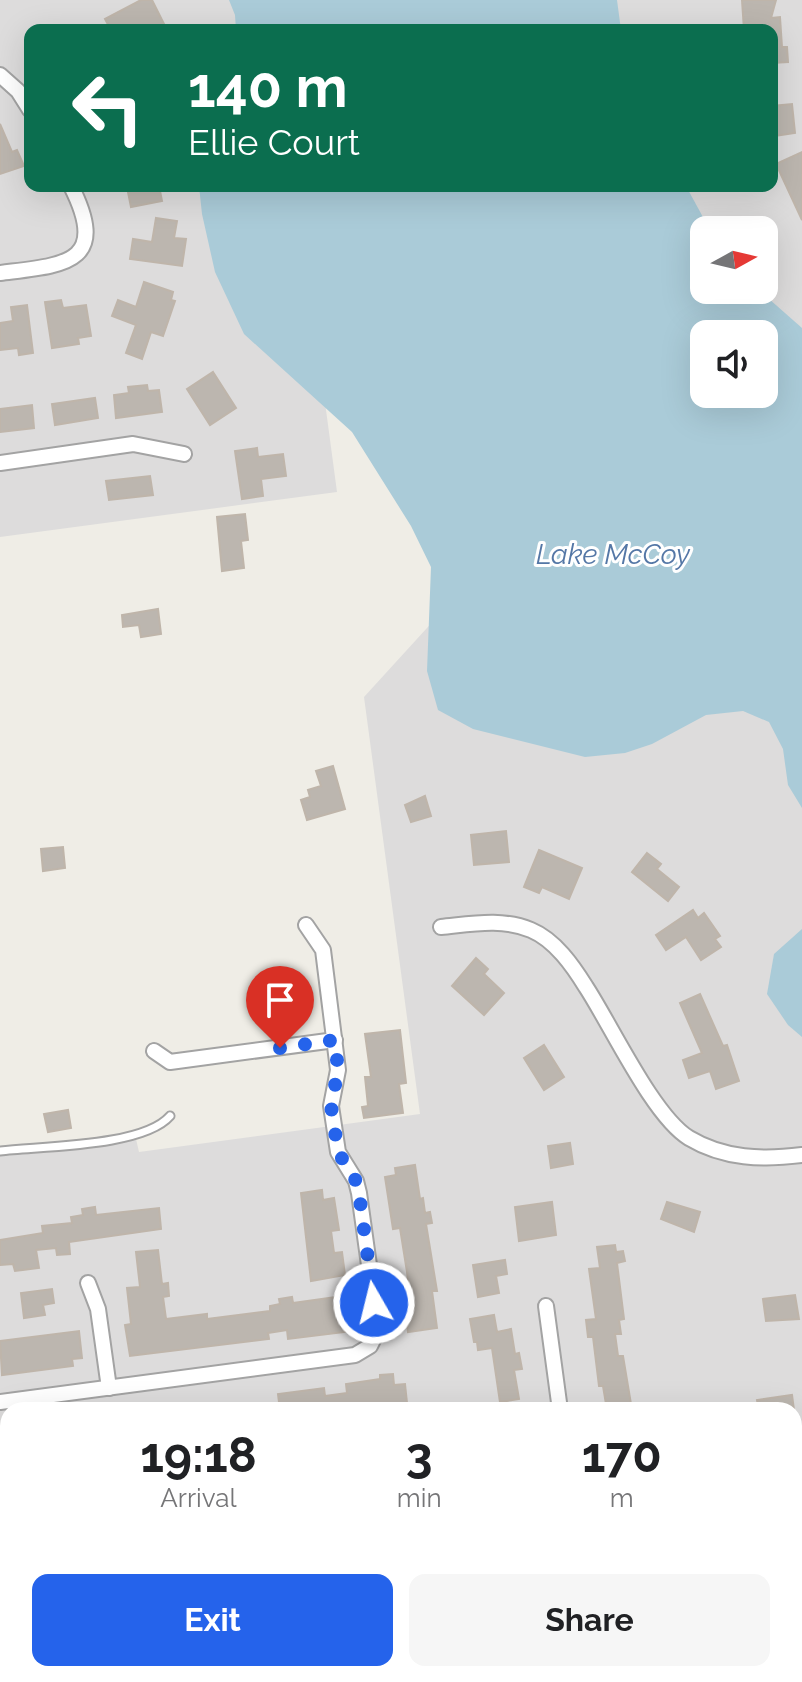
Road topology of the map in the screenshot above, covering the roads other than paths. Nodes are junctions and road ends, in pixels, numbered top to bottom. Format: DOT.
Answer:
graph roads {
  1 [pos="0,75"];
  2 [pos="24,100"];
  3 [pos="74,192"];
  4 [pos="0,273"];
  5 [pos="184,454"];
  6 [pos="0,463"];
  7 [pos="306,925"];
  8 [pos="441,927"];
  9 [pos="335,1040"];
  10 [pos="154,1051"];
  11 [pos="170,1116"];
  12 [pos="0,1151"];
  13 [pos="802,1155"];
  14 [pos="88,1283"];
  15 [pos="546,1306"];
  16 [pos="109,1388"];
  17 [pos="0,1402"];
  18 [pos="559,1402"];
  1 -- 2 [label="street"];
  3 -- 4 [label="street"];
  5 -- 6 [label="street"];
  7 -- 9 [label="street"];
  8 -- 13 [label="street"];
  9 -- 10 [label="street"];
  9 -- 16 [label="street"];
  11 -- 12 [label="lane"];
  14 -- 16 [label="street"];
  15 -- 18 [label="street"];
  16 -- 17 [label="street"];
}
